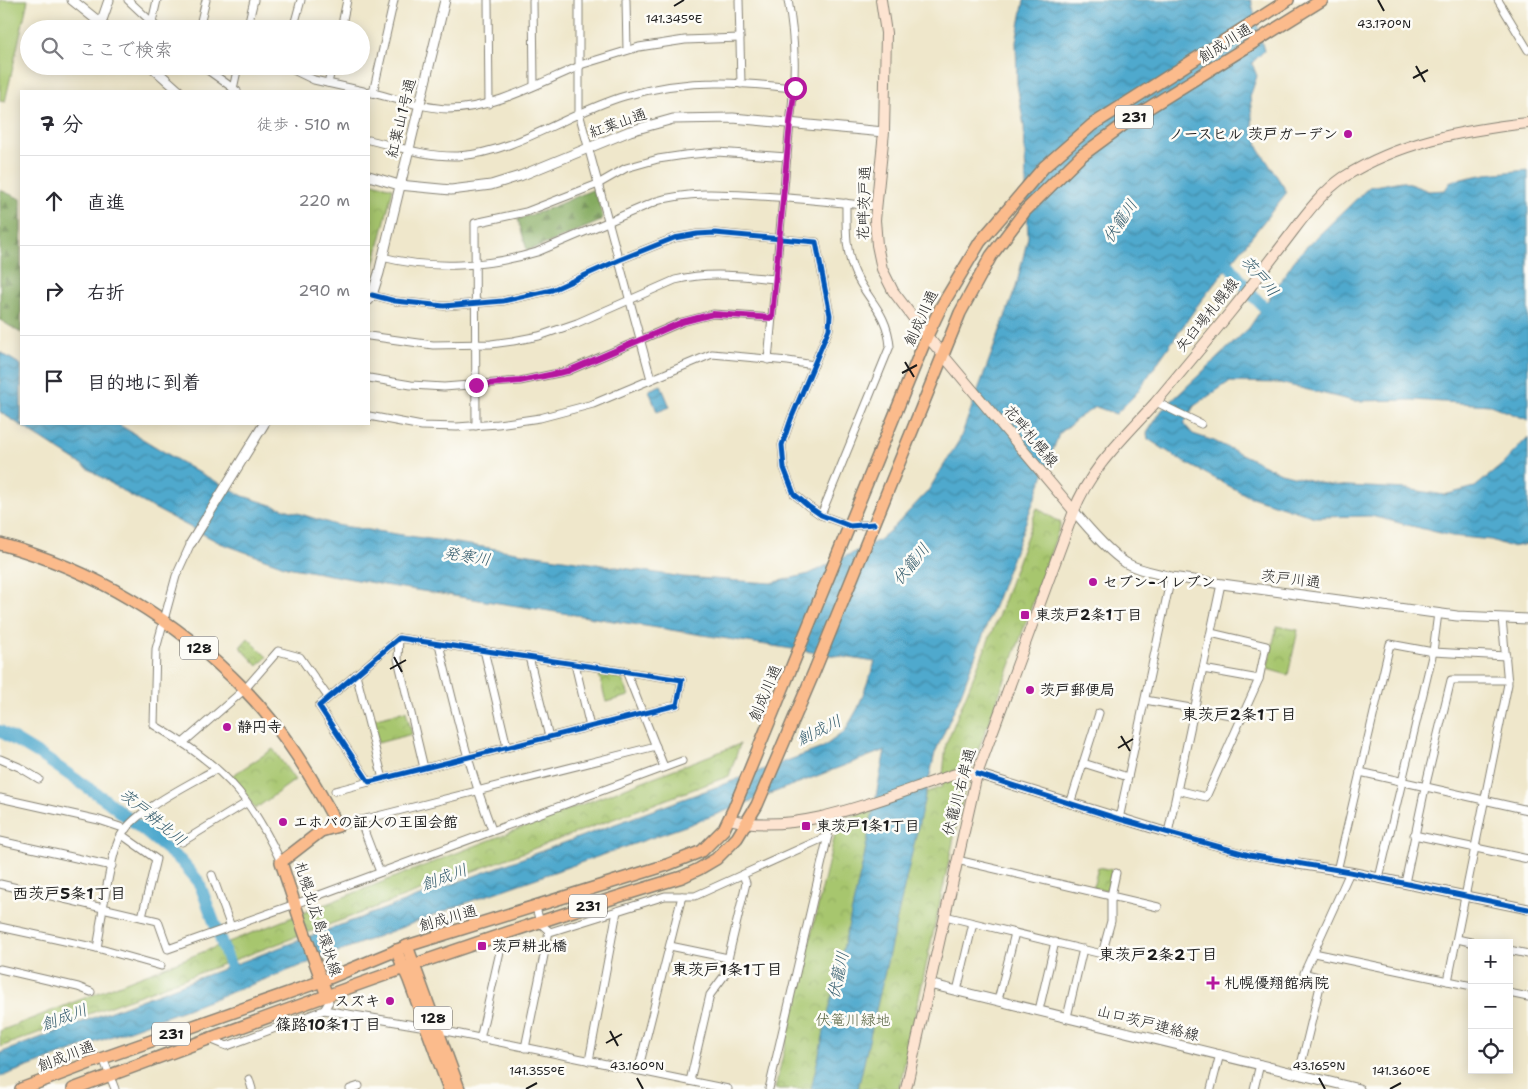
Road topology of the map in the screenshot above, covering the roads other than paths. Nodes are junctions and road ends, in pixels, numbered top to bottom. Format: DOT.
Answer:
graph roads {
  1 [pos="72,0"];
  2 [pos="109,0"];
  3 [pos="128,0"];
  4 [pos="157,0"];
  5 [pos="206,0"];
  6 [pos="254,0"];
  7 [pos="301,0"];
  8 [pos="347,0"];
  9 [pos="394,0"];
  10 [pos="445,0"];
  11 [pos="488,0"];
  12 [pos="533,0"];
  13 [pos="579,0"];
  14 [pos="626,0"];
  15 [pos="740,0"];
  16 [pos="788,0"];
  17 [pos="881,0"];
  18 [pos="1288,0"];
  19 [pos="1322,0"];
  20 [pos="1498,0"];
  21 [pos="97,20"];
  22 [pos="106,20"];
  23 [pos="150,20"];
  24 [pos="152,20"];
  25 [pos="201,20"];
  26 [pos="249,20"];
  27 [pos="295,20"];
  28 [pos="343,20"];
  29 [pos="740,38"];
  30 [pos="627,50"];
  31 [pos="1528,50"];
  32 [pos="580,66"];
  33 [pos="161,75"];
  34 [pos="214,75"];
  35 [pos="237,75"];
  36 [pos="304,75"];
  37 [pos="330,75"];
  38 [pos="328,83"];
  39 [pos="741,84"];
  40 [pos="534,85"];
  41 [pos="795,88"];
  42 [pos="178,90"];
  43 [pos="235,90"];
  44 [pos="359,90"];
  45 [pos="371,93"];
  46 [pos="419,104"];
  47 [pos="489,104"];
  48 [pos="579,113"];
  49 [pos="790,123"];
  50 [pos="1528,123"];
  51 [pos="884,132"];
  52 [pos="370,140"];
  53 [pos="589,148"];
  54 [pos="408,150"];
  55 [pos="787,158"];
  56 [pos="370,176"];
  57 [pos="598,184"];
  58 [pos="399,185"];
  59 [pos="783,198"];
  60 [pos="846,204"];
  61 [pos="877,206"];
  62 [pos="608,221"];
  63 [pos="780,238"];
  64 [pos="382,257"];
  65 [pos="619,260"];
  66 [pos="475,264"];
  67 [pos="776,279"];
  68 [pos="370,298"];
  69 [pos="630,299"];
  70 [pos="475,304"];
  71 [pos="772,318"];
  72 [pos="370,336"];
  73 [pos="928,336"];
  74 [pos="640,339"];
  75 [pos="475,345"];
  76 [pos="942,354"];
  77 [pos="768,360"];
  78 [pos="814,365"];
  79 [pos="370,378"];
  80 [pos="651,379"];
  81 [pos="964,380"];
  82 [pos="476,385"];
  83 [pos="1159,403"];
  84 [pos="370,416"];
  85 [pos="1201,424"];
  86 [pos="263,425"];
  87 [pos="476,426"];
  88 [pos="1074,511"];
  89 [pos="821,515"];
  90 [pos="850,526"];
  91 [pos="873,526"];
  92 [pos="191,543"];
  93 [pos="0,544"];
  94 [pos="1171,577"];
  95 [pos="1221,584"];
  96 [pos="1438,613"];
  97 [pos="1502,618"];
  98 [pos="1528,619"];
  99 [pos="164,620"];
  100 [pos="1210,633"];
  101 [pos="399,638"];
  102 [pos="439,644"];
  103 [pos="484,650"];
  104 [pos="1433,652"];
  105 [pos="1506,656"];
  106 [pos="529,657"];
  107 [pos="575,664"];
  108 [pos="1203,669"];
  109 [pos="626,671"];
  110 [pos="356,674"];
  111 [pos="1259,679"];
  112 [pos="1508,680"];
  113 [pos="245,689"];
  114 [pos="328,697"];
  115 [pos="1145,700"];
  116 [pos="1195,708"];
  117 [pos="1099,713"];
  118 [pos="643,714"];
  119 [pos="1242,717"];
  120 [pos="590,727"];
  121 [pos="549,737"];
  122 [pos="184,742"];
  123 [pos="656,746"];
  124 [pos="507,747"];
  125 [pos="467,757"];
  126 [pos="0,759"];
  127 [pos="682,761"];
  128 [pos="1083,763"];
  129 [pos="664,767"];
  130 [pos="424,768"];
  131 [pos="216,769"];
  132 [pos="1360,772"];
  133 [pos="977,774"];
  134 [pos="1128,777"];
  135 [pos="39,779"];
  136 [pos="383,779"];
  137 [pos="1401,781"];
  138 [pos="369,782"];
  139 [pos="1425,788"];
  140 [pos="1177,790"];
  141 [pos="335,792"];
  142 [pos="477,792"];
  143 [pos="0,798"];
  144 [pos="1484,801"];
  145 [pos="246,803"];
  146 [pos="1070,804"];
  147 [pos="1528,810"];
  148 [pos="732,814"];
  149 [pos="833,814"];
  150 [pos="1119,819"];
  151 [pos="360,820"];
  152 [pos="747,824"];
  153 [pos="338,826"];
  154 [pos="125,830"];
  155 [pos="492,830"];
  156 [pos="1168,833"];
  157 [pos="828,836"];
  158 [pos="1414,836"];
  159 [pos="0,841"];
  160 [pos="182,842"];
  161 [pos="1475,848"];
  162 [pos="1528,859"];
  163 [pos="957,860"];
  164 [pos="282,862"];
  165 [pos="1298,864"];
  166 [pos="112,866"];
  167 [pos="1337,871"];
  168 [pos="380,872"];
  169 [pos="1350,872"];
  170 [pos="1116,873"];
  171 [pos="743,875"];
  172 [pos="212,876"];
  173 [pos="1379,878"];
  174 [pos="1404,883"];
  175 [pos="0,884"];
  176 [pos="682,896"];
  177 [pos="1111,896"];
  178 [pos="1465,896"];
  179 [pos="295,904"];
  180 [pos="536,907"];
  181 [pos="1158,907"];
  182 [pos="104,908"];
  183 [pos="1528,909"];
  184 [pos="617,911"];
  185 [pos="945,916"];
  186 [pos="142,917"];
  187 [pos="973,923"];
  188 [pos="0,927"];
  189 [pos="231,927"];
  190 [pos="545,927"];
  191 [pos="1015,933"];
  192 [pos="504,934"];
  193 [pos="1457,939"];
  194 [pos="1468,941"];
  195 [pos="1055,942"];
  196 [pos="670,946"];
  197 [pos="97,948"];
  198 [pos="401,948"];
  199 [pos="1082,949"];
  200 [pos="1513,951"];
  201 [pos="1314,953"];
  202 [pos="1528,954"];
  203 [pos="728,958"];
  204 [pos="161,966"];
  205 [pos="409,966"];
  206 [pos="0,970"];
  207 [pos="322,981"];
  208 [pos="1448,981"];
  209 [pos="929,984"];
  210 [pos="1468,985"];
  211 [pos="957,991"];
  212 [pos="91,992"];
  213 [pos="1513,994"];
  214 [pos="328,996"];
  215 [pos="1528,997"];
  216 [pos="998,1000"];
  217 [pos="324,1010"];
  218 [pos="1039,1010"];
  219 [pos="1067,1017"];
  220 [pos="432,1028"];
  221 [pos="210,1038"];
  222 [pos="480,1038"];
  223 [pos="525,1048"];
  224 [pos="1220,1054"];
  225 [pos="103,1058"];
  226 [pos="589,1061"];
  227 [pos="1260,1064"];
  228 [pos="638,1070"];
  229 [pos="1299,1073"];
  230 [pos="110,1075"];
  231 [pos="249,1079"];
  232 [pos="690,1081"];
  233 [pos="359,1086"];
  234 [pos="21,1089"];
  235 [pos="73,1089"];
  236 [pos="115,1089"];
  237 [pos="252,1089"];
  238 [pos="350,1089"];
  239 [pos="449,1089"];
  240 [pos="459,1089"];
  241 [pos="728,1089"];
  242 [pos="768,1089"];
  243 [pos="906,1089"];
  244 [pos="1211,1089"];
  245 [pos="1254,1089"];
  246 [pos="1359,1089"];
  1 -- 21 [label="street"];
  2 -- 22 [label="street"];
  3 -- 23 [label="street"];
  4 -- 24 [label="street"];
  5 -- 25 [label="street"];
  6 -- 26 [label="street"];
  7 -- 27 [label="street"];
  8 -- 28 [label="street"];
  9 -- 45 [label="street"];
  10 -- 46 [label="street, 紅葉山1号通"];
  11 -- 47 [label="street"];
  12 -- 40 [label="street"];
  13 -- 32 [label="street"];
  14 -- 30 [label="street"];
  15 -- 29 [label="street"];
  16 -- 41 [label="street"];
  17 -- 51 [label="main road, 花畔茨戸通"];
  18 -- 73 [label="main road, 創成川通 / 231"];
  19 -- 76 [label="main road, 創成川通 / 231"];
  20 -- 31 [label="street"];
  29 -- 30 [label="street"];
  29 -- 39 [label="street"];
  30 -- 32 [label="street"];
  32 -- 40 [label="street"];
  32 -- 48 [label="street"];
  33 -- 42 [label="street"];
  34 -- 43 [label="street"];
  35 -- 43 [label="street"];
  36 -- 38 [label="street"];
  37 -- 38 [label="street"];
  38 -- 44 [label="street"];
  39 -- 41 [label="street"];
  39 -- 48 [label="street"];
  40 -- 47 [label="street"];
  41 -- 49 [label="street"];
  45 -- 46 [label="street"];
  46 -- 47 [label="street"];
  46 -- 54 [label="street, 紅葉山1号通"];
  48 -- 53 [label="street"];
  48 -- 54 [label="street"];
  49 -- 51 [label="street, 紅葉山通"];
  49 -- 53 [label="street, 紅葉山通"];
  49 -- 55 [label="street"];
  50 -- 83 [label="main road, 矢臼場札幌線"];
  51 -- 61 [label="main road, 花畔茨戸通"];
  52 -- 54 [label="street"];
  53 -- 57 [label="street"];
  53 -- 58 [label="street, 紅葉山通"];
  54 -- 58 [label="street, 紅葉山1号通"];
  55 -- 57 [label="street"];
  55 -- 59 [label="street"];
  56 -- 58 [label="street, 紅葉山通"];
  57 -- 62 [label="street"];
  57 -- 66 [label="street"];
  58 -- 64 [label="street, 紅葉山1号通"];
  59 -- 60 [label="street"];
  59 -- 62 [label="street"];
  59 -- 63 [label="street"];
  60 -- 61 [label="street"];
  60 -- 89 [label="street"];
  61 -- 73 [label="main road, 花畔茨戸通"];
  62 -- 65 [label="street"];
  62 -- 66 [label="street"];
  63 -- 65 [label="street"];
  63 -- 67 [label="street"];
  63 -- 78 [label="street"];
  64 -- 66 [label="street"];
  64 -- 68 [label="street, 紅葉山1号通"];
  65 -- 69 [label="street"];
  65 -- 70 [label="street"];
  66 -- 70 [label="street"];
  67 -- 69 [label="street"];
  67 -- 71 [label="street"];
  68 -- 70 [label="street"];
  69 -- 74 [label="street"];
  69 -- 75 [label="street"];
  70 -- 75 [label="street"];
  71 -- 74 [label="street"];
  71 -- 77 [label="street"];
  72 -- 75 [label="street"];
  73 -- 76 [label="main road, 花畔茨戸通"];
  73 -- 90 [label="main road, 創成川通 / 231"];
  74 -- 80 [label="street"];
  74 -- 82 [label="street"];
  75 -- 82 [label="street"];
  76 -- 81 [label="main road, 花畔茨戸通"];
  76 -- 91 [label="main road, 創成川通 / 231"];
  77 -- 78 [label="street"];
  77 -- 80 [label="street"];
  78 -- 89 [label="street"];
  79 -- 82 [label="street"];
  80 -- 87 [label="street"];
  81 -- 88 [label="main road, 花畔札幌線"];
  82 -- 87 [label="street"];
  83 -- 85 [label="street"];
  83 -- 88 [label="main road, 矢臼場札幌線"];
  84 -- 87 [label="street"];
  86 -- 92 [label="street"];
  88 -- 94 [label="street, 茨戸川通"];
  88 -- 133 [label="main road, 伏籠川右岸通"];
  89 -- 90 [label="street"];
  90 -- 91 [label="street"];
  90 -- 148 [label="main road, 創成川通 / 231"];
  91 -- 152 [label="main road, 創成川通 / 231"];
  92 -- 99 [label="street"];
  93 -- 99 [label="main road, 128"];
  94 -- 95 [label="street, 茨戸川通"];
  94 -- 115 [label="street"];
  95 -- 96 [label="street, 茨戸川通"];
  95 -- 100 [label="street"];
  96 -- 97 [label="street, 茨戸川通"];
  96 -- 104 [label="street"];
  97 -- 98 [label="street, 茨戸川通"];
  97 -- 105 [label="street"];
  99 -- 113 [label="main road, 128"];
  99 -- 122 [label="street"];
  100 -- 108 [label="street"];
  100 -- 111 [label="street"];
  101 -- 102 [label="street"];
  101 -- 110 [label="street"];
  101 -- 130 [label="street"];
  102 -- 103 [label="street"];
  102 -- 125 [label="street"];
  103 -- 106 [label="street"];
  103 -- 124 [label="street"];
  104 -- 105 [label="street"];
  104 -- 132 [label="street"];
  104 -- 137 [label="street"];
  105 -- 112 [label="street"];
  106 -- 107 [label="street"];
  106 -- 121 [label="street"];
  107 -- 109 [label="street"];
  107 -- 120 [label="street"];
  108 -- 111 [label="street"];
  108 -- 116 [label="street"];
  109 -- 118 [label="street"];
  109 -- 118 [label="street"];
  110 -- 114 [label="street"];
  110 -- 136 [label="street"];
  111 -- 119 [label="street"];
  112 -- 139 [label="street"];
  112 -- 144 [label="street"];
  113 -- 114 [label="street"];
  113 -- 122 [label="street"];
  113 -- 153 [label="main road, 128"];
  114 -- 138 [label="street"];
  115 -- 116 [label="street"];
  115 -- 134 [label="street"];
  116 -- 119 [label="street"];
  116 -- 140 [label="street"];
  117 -- 128 [label="street"];
  118 -- 120 [label="street"];
  118 -- 123 [label="street"];
  119 -- 140 [label="street"];
  120 -- 121 [label="street"];
  121 -- 124 [label="street"];
  122 -- 131 [label="street"];
  123 -- 129 [label="street"];
  123 -- 142 [label="street"];
  124 -- 125 [label="street"];
  125 -- 130 [label="street"];
  125 -- 142 [label="street"];
  126 -- 135 [label="street"];
  127 -- 129 [label="street"];
  128 -- 134 [label="street"];
  128 -- 146 [label="street"];
  129 -- 155 [label="street"];
  130 -- 136 [label="street"];
  131 -- 145 [label="street"];
  131 -- 154 [label="street"];
  132 -- 137 [label="street"];
  132 -- 167 [label="street"];
  133 -- 146 [label="street"];
  133 -- 149 [label="main road"];
  133 -- 163 [label="main road, 伏籠川右岸通"];
  134 -- 150 [label="street"];
  136 -- 138 [label="street"];
  137 -- 139 [label="street"];
  137 -- 173 [label="street"];
  138 -- 141 [label="street"];
  139 -- 144 [label="street"];
  139 -- 158 [label="street"];
  140 -- 156 [label="street"];
  142 -- 151 [label="street"];
  142 -- 155 [label="street"];
  143 -- 154 [label="street"];
  144 -- 147 [label="street"];
  144 -- 161 [label="street"];
  145 -- 160 [label="street"];
  145 -- 164 [label="street"];
  146 -- 150 [label="street"];
  148 -- 152 [label="main road"];
  148 -- 180 [label="main road, 創成川通 / 231"];
  149 -- 152 [label="main road"];
  149 -- 157 [label="street"];
  150 -- 156 [label="street"];
  151 -- 153 [label="street"];
  151 -- 168 [label="street"];
  152 -- 190 [label="main road, 創成川通 / 231"];
  153 -- 164 [label="main road, 札幌北広島環状線"];
  154 -- 166 [label="street"];
  154 -- 186 [label="street"];
  155 -- 168 [label="street"];
  156 -- 165 [label="street"];
  157 -- 171 [label="street"];
  157 -- 242 [label="street"];
  158 -- 161 [label="street"];
  158 -- 174 [label="street"];
  159 -- 166 [label="street"];
  161 -- 162 [label="street"];
  161 -- 178 [label="street"];
  163 -- 177 [label="street"];
  163 -- 185 [label="main road, 伏籠川右岸通"];
  164 -- 179 [label="main road, 札幌北広島環状線"];
  165 -- 167 [label="street"];
  166 -- 182 [label="street"];
  167 -- 169 [label="street"];
  168 -- 179 [label="street"];
  169 -- 173 [label="street"];
  169 -- 201 [label="street"];
  170 -- 177 [label="street"];
  171 -- 176 [label="street"];
  171 -- 203 [label="street"];
  172 -- 189 [label="street"];
  173 -- 174 [label="street"];
  174 -- 178 [label="street"];
  175 -- 182 [label="street"];
  176 -- 184 [label="street"];
  176 -- 196 [label="street"];
  177 -- 181 [label="street"];
  177 -- 199 [label="street"];
  178 -- 183 [label="street"];
  178 -- 193 [label="street"];
  179 -- 189 [label="street"];
  179 -- 207 [label="main road, 札幌北広島環状線"];
  180 -- 190 [label="street"];
  180 -- 198 [label="main road, 創成川通 / 231"];
  182 -- 186 [label="street"];
  182 -- 197 [label="street"];
  184 -- 190 [label="street"];
  184 -- 226 [label="street"];
  185 -- 187 [label="street"];
  185 -- 209 [label="main road, 伏籠川右岸通"];
  186 -- 189 [label="street"];
  187 -- 191 [label="street"];
  187 -- 211 [label="street"];
  188 -- 197 [label="street"];
  190 -- 192 [label="main road, 創成川通 / 231"];
  190 -- 223 [label="street"];
  191 -- 195 [label="street"];
  191 -- 216 [label="street"];
  192 -- 205 [label="main road, 創成川通 / 231"];
  192 -- 222 [label="street"];
  193 -- 194 [label="street"];
  193 -- 208 [label="street"];
  195 -- 199 [label="street"];
  195 -- 218 [label="street"];
  196 -- 203 [label="street"];
  196 -- 228 [label="street"];
  197 -- 204 [label="street"];
  198 -- 205 [label="main road, 128"];
  198 -- 207 [label="main road, 創成川通 / 231"];
  199 -- 219 [label="street"];
  200 -- 202 [label="street"];
  201 -- 208 [label="street"];
  201 -- 229 [label="street"];
  203 -- 232 [label="street"];
  205 -- 214 [label="main road, 創成川通 / 231"];
  205 -- 220 [label="main road, 128"];
  206 -- 212 [label="street"];
  207 -- 214 [label="main road, 札幌北広島環状線"];
  207 -- 225 [label="main road, 創成川通 / 231"];
  208 -- 210 [label="street"];
  209 -- 211 [label="street, 山口茨戸連絡線"];
  209 -- 243 [label="main road, 伏籠川右岸通"];
  211 -- 216 [label="street, 山口茨戸連絡線"];
  213 -- 215 [label="street"];
  214 -- 217 [label="street"];
  214 -- 221 [label="main road, 創成川通 / 231"];
  216 -- 218 [label="street, 山口茨戸連絡線"];
  217 -- 220 [label="street"];
  217 -- 221 [label="street"];
  218 -- 219 [label="street, 山口茨戸連絡線"];
  219 -- 224 [label="street, 山口茨戸連絡線"];
  220 -- 222 [label="street"];
  220 -- 239 [label="main road, 128"];
  220 -- 240 [label="main road, 128"];
  221 -- 230 [label="main road, 創成川通 / 231"];
  222 -- 223 [label="street"];
  223 -- 226 [label="street"];
  224 -- 227 [label="street, 山口茨戸連絡線"];
  224 -- 244 [label="street"];
  225 -- 230 [label="street"];
  225 -- 234 [label="main road, 創成川通 / 231"];
  226 -- 228 [label="street"];
  227 -- 229 [label="street, 山口茨戸連絡線"];
  227 -- 245 [label="street"];
  228 -- 232 [label="street"];
  229 -- 246 [label="street, 山口茨戸連絡線"];
  230 -- 235 [label="main road, 創成川通 / 231"];
  230 -- 236 [label="street"];
  231 -- 237 [label="street"];
  232 -- 241 [label="street"];
  233 -- 238 [label="street"];
}
